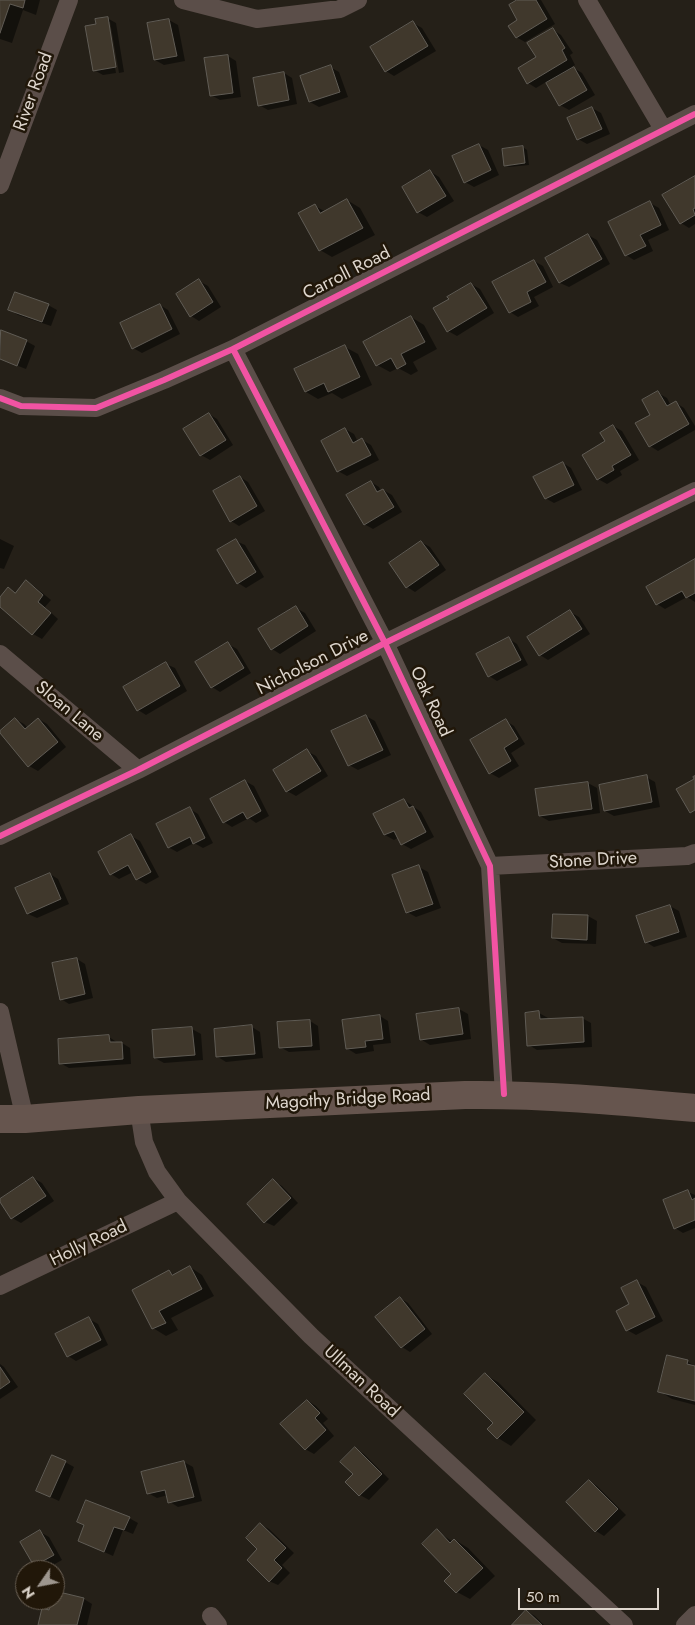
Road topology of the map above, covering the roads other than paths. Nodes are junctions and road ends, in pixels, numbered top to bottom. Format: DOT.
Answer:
graph roads {
  1 [pos="69,0"];
  2 [pos="183,0"];
  3 [pos="358,0"];
  4 [pos="587,0"];
  5 [pos="695,114"];
  6 [pos="663,129"];
  7 [pos="0,185"];
  8 [pos="233,349"];
  9 [pos="0,398"];
  10 [pos="695,491"];
  11 [pos="385,643"];
  12 [pos="0,654"];
  13 [pos="138,770"];
  14 [pos="0,836"];
  15 [pos="695,853"];
  16 [pos="490,866"];
  17 [pos="0,1012"];
  18 [pos="504,1094"];
  19 [pos="695,1108"];
  20 [pos="139,1110"];
  21 [pos="12,1119"];
  22 [pos="178,1201"];
  23 [pos="0,1286"];
  24 [pos="695,1616"];
  25 [pos="624,1625"];
  26 [pos="685,1625"];
  1 -- 7 [label="street, River Road"];
  2 -- 3 [label="street"];
  4 -- 6 [label="street"];
  5 -- 6 [label="street, Carroll Road"];
  6 -- 8 [label="street, Carroll Road"];
  8 -- 9 [label="street, Carroll Road"];
  8 -- 11 [label="street, Oak Road"];
  10 -- 11 [label="street, Nicholson Drive"];
  11 -- 13 [label="street, Nicholson Drive"];
  11 -- 16 [label="street, Oak Road"];
  12 -- 13 [label="street, Sloan Lane"];
  13 -- 14 [label="street, Nicholson Drive"];
  15 -- 16 [label="street, Stone Drive"];
  16 -- 18 [label="street, Oak Road"];
  17 -- 21 [label="street"];
  18 -- 19 [label="main road, Magothy Bridge Road"];
  18 -- 20 [label="main road, Magothy Bridge Road"];
  20 -- 21 [label="main road, Magothy Bridge Road"];
  20 -- 22 [label="street, Ullman Road"];
  22 -- 23 [label="street, Holly Road"];
  22 -- 25 [label="street, Ullman Road"];
  24 -- 26 [label="street"];
}
